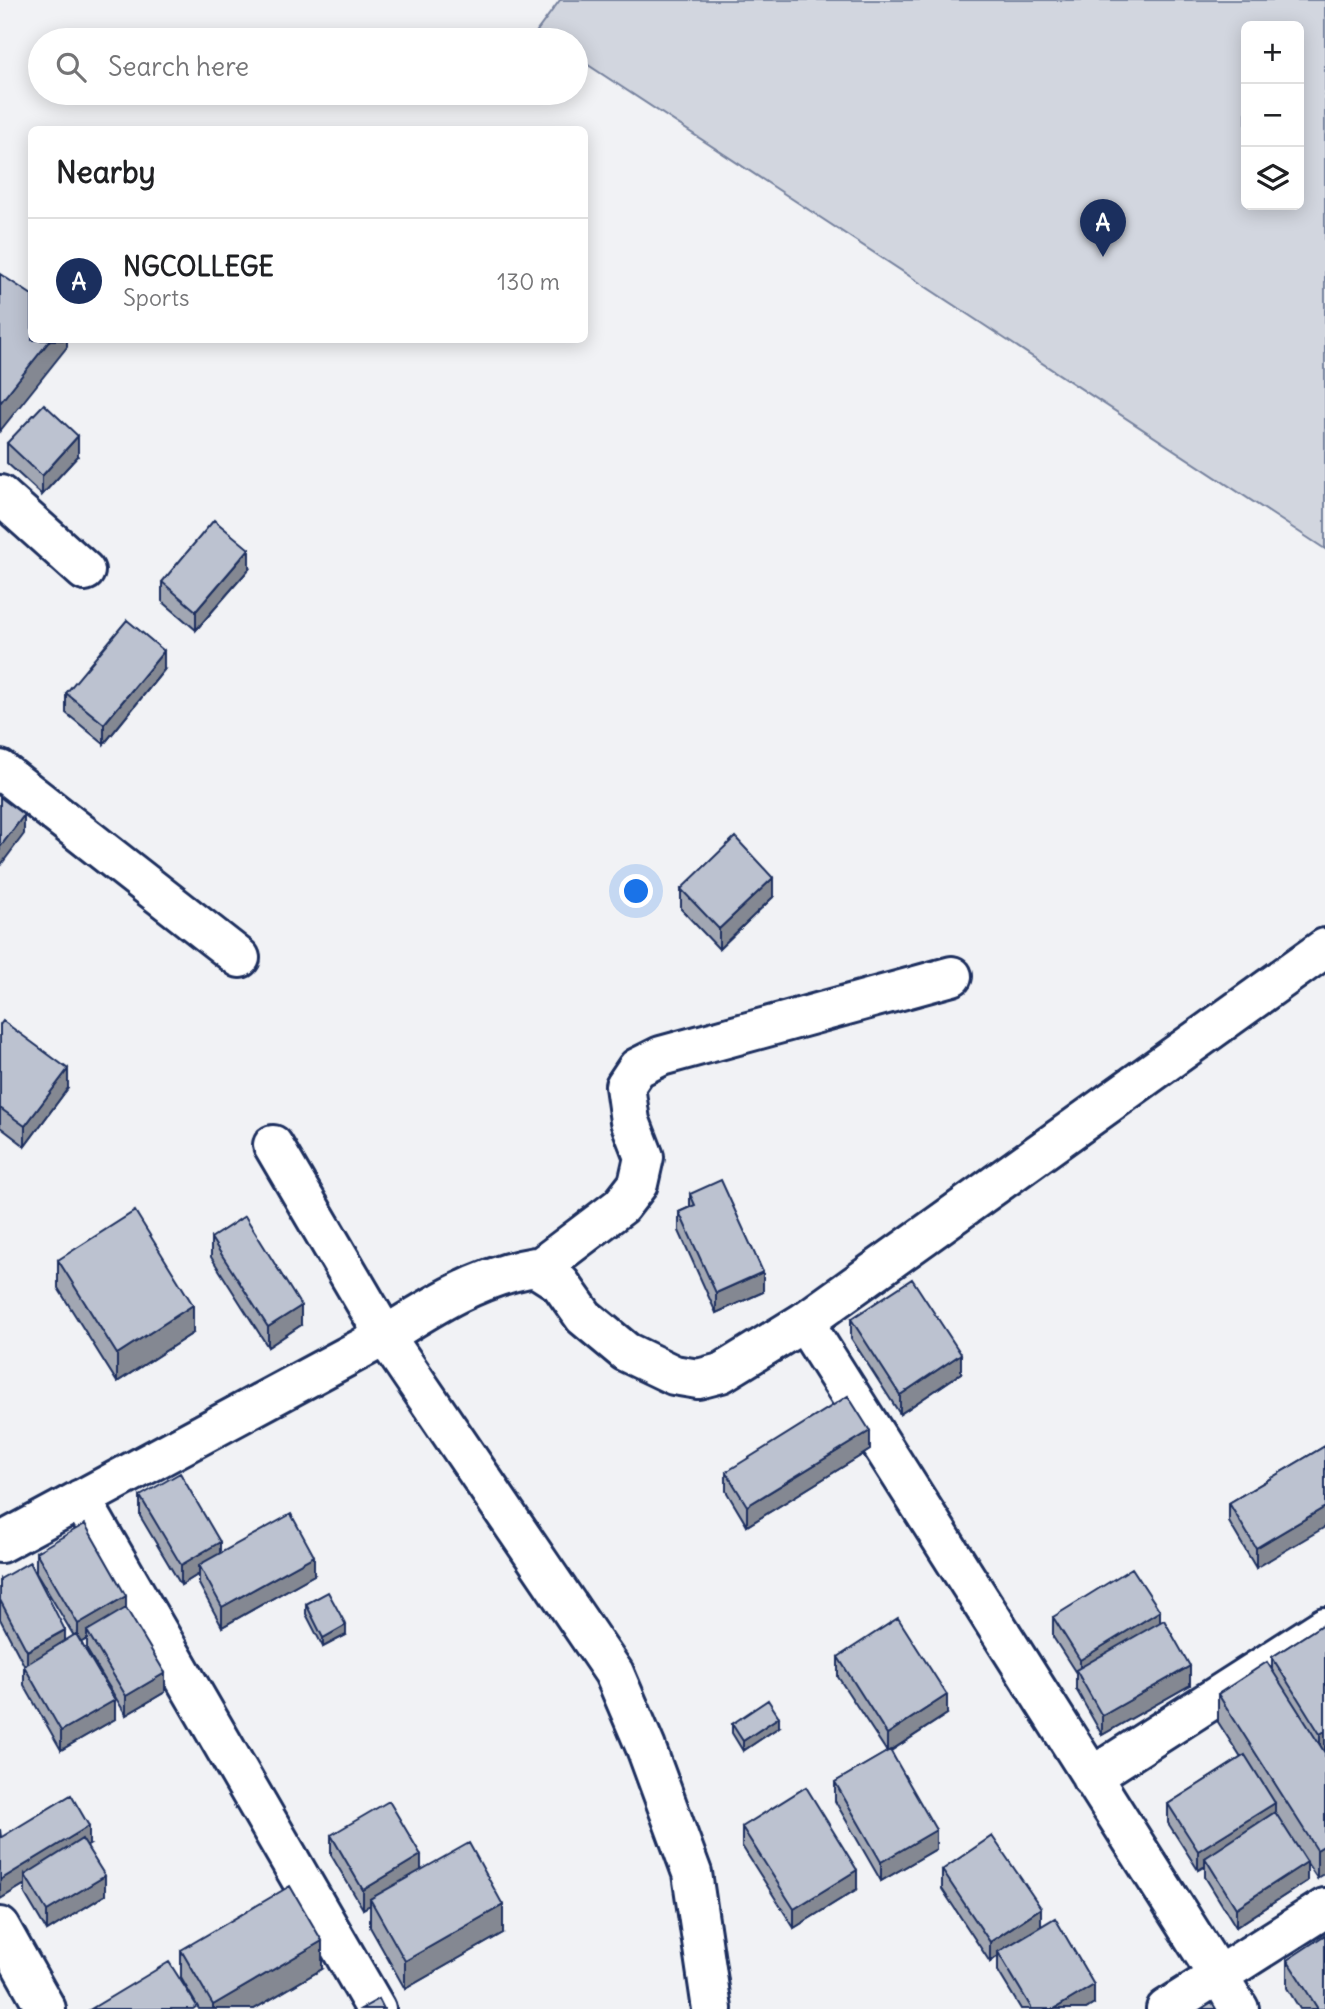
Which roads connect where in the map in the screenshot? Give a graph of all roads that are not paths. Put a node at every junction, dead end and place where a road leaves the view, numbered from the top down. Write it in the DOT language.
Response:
graph roads {
  1 [pos="0,495"];
  2 [pos="85,571"];
  3 [pos="0,770"];
  4 [pos="1325,948"];
  5 [pos="240,958"];
  6 [pos="952,976"];
  7 [pos="273,1145"];
  8 [pos="538,1269"];
  9 [pos="804,1322"];
  10 [pos="385,1336"];
  11 [pos="80,1499"];
  12 [pos="0,1543"];
  13 [pos="1325,1627"];
  14 [pos="1091,1777"];
  15 [pos="1325,1908"];
  16 [pos="0,1927"];
  17 [pos="1219,1976"];
  18 [pos="46,2009"];
  19 [pos="376,2009"];
  20 [pos="712,2009"];
  21 [pos="1166,2009"];
  22 [pos="1239,2009"];
  1 -- 2 [label="street"];
  3 -- 5 [label="street"];
  4 -- 9 [label="street"];
  6 -- 8 [label="street"];
  7 -- 10 [label="street"];
  8 -- 9 [label="street"];
  8 -- 10 [label="street"];
  9 -- 14 [label="street"];
  10 -- 11 [label="street"];
  10 -- 20 [label="street"];
  11 -- 12 [label="street"];
  11 -- 19 [label="street"];
  13 -- 14 [label="street"];
  14 -- 17 [label="street"];
  15 -- 17 [label="street"];
  16 -- 18 [label="street"];
  17 -- 21 [label="street"];
  17 -- 22 [label="street"];
}
